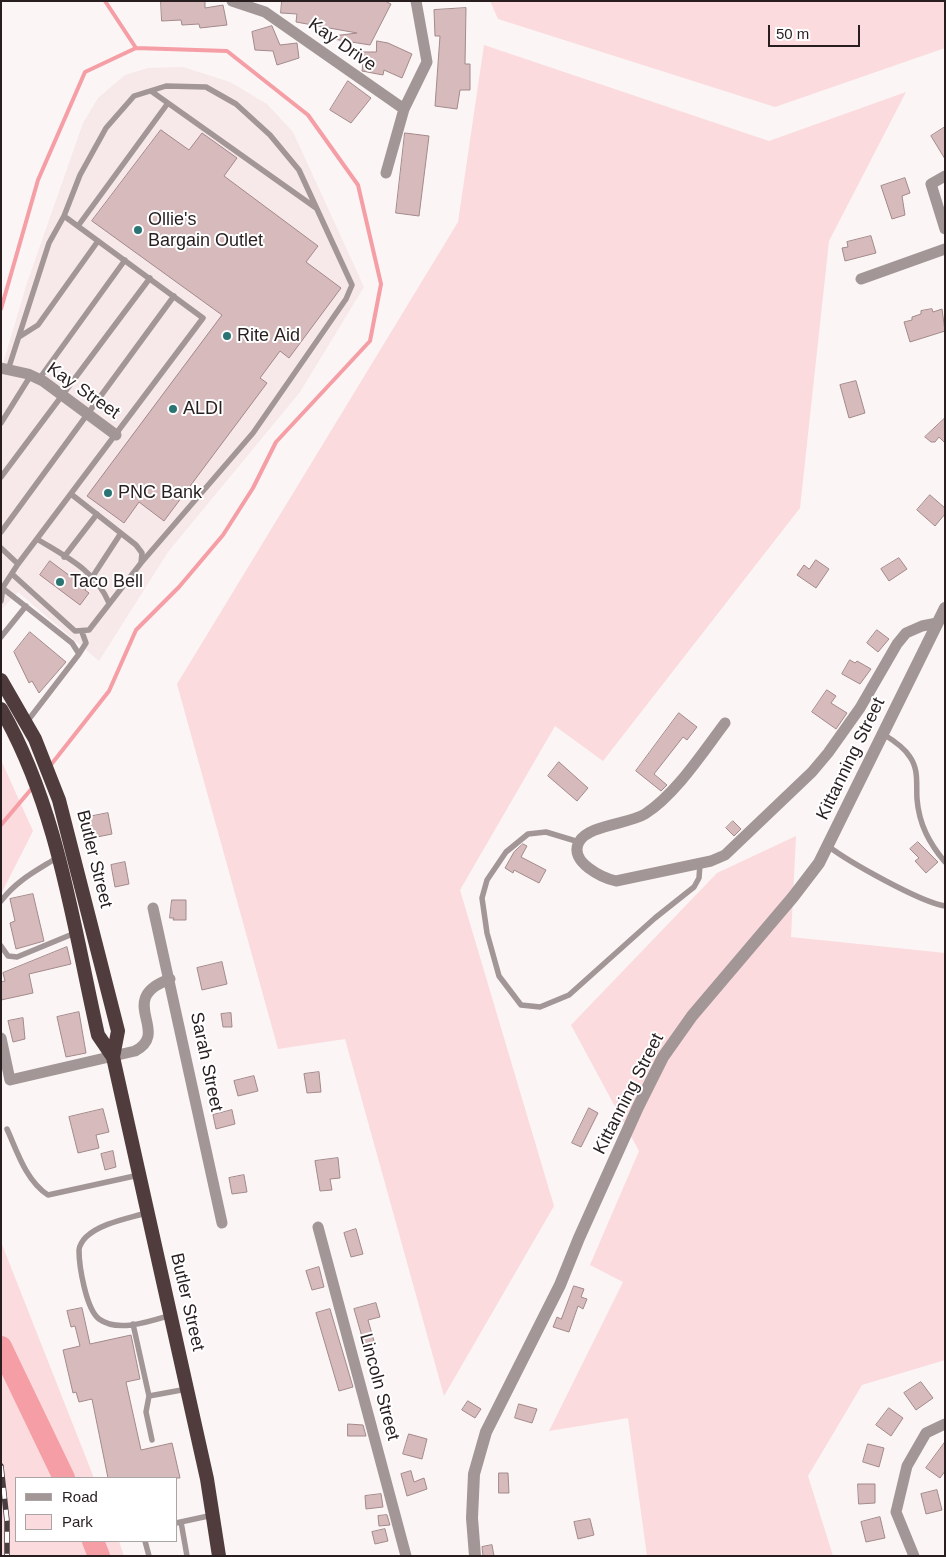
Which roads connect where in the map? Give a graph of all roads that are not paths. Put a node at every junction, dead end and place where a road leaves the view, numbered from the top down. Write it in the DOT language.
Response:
graph roads {
  1 [pos="232,1"];
  2 [pos="416,1"];
  3 [pos="151,91"];
  4 [pos="168,103"];
  5 [pos="404,109"];
  6 [pos="386,172"];
  7 [pos="945,176"];
  8 [pos="317,209"];
  9 [pos="64,216"];
  10 [pos="78,226"];
  11 [pos="945,229"];
  12 [pos="98,241"];
  13 [pos="945,250"];
  14 [pos="125,260"];
  15 [pos="150,278"];
  16 [pos="860,279"];
  17 [pos="174,296"];
  18 [pos="19,338"];
  19 [pos="5,369"];
  20 [pos="35,377"];
  21 [pos="62,395"];
  22 [pos="88,415"];
  23 [pos="1,423"];
  24 [pos="116,435"];
  25 [pos="1,476"];
  26 [pos="71,494"];
  27 [pos="97,514"];
  28 [pos="1,532"];
  29 [pos="121,533"];
  30 [pos="37,538"];
  31 [pos="1,548"];
  32 [pos="64,557"];
  33 [pos="141,563"];
  34 [pos="18,564"];
  35 [pos="12,574"];
  36 [pos="93,576"];
  37 [pos="2,587"];
  38 [pos="1,601"];
  39 [pos="109,603"];
  40 [pos="26,606"];
  41 [pos="945,608"];
  42 [pos="936,624"];
  43 [pos="82,632"];
  44 [pos="1,637"];
  45 [pos="79,654"];
  46 [pos="1,680"];
  47 [pos="1,709"];
  48 [pos="725,722"];
  49 [pos="26,723"];
  50 [pos="884,734"];
  51 [pos="579,842"];
  52 [pos="828,846"];
  53 [pos="58,857"];
  54 [pos="945,862"];
  55 [pos="700,864"];
  56 [pos="1,902"];
  57 [pos="945,906"];
  58 [pos="153,908"];
  59 [pos="75,933"];
  60 [pos="1,946"];
  61 [pos="170,979"];
  62 [pos="1,1038"];
  63 [pos="113,1057"];
  64 [pos="7,1128"];
  65 [pos="140,1175"];
  66 [pos="148,1212"];
  67 [pos="222,1223"];
  68 [pos="318,1227"];
  69 [pos="171,1315"];
  70 [pos="133,1324"];
  71 [pos="187,1389"];
  72 [pos="149,1396"];
  73 [pos="945,1424"];
  74 [pos="152,1440"];
  75 [pos="213,1515"];
  76 [pos="178,1522"];
  77 [pos="145,1542"];
  78 [pos="149,1556"];
  79 [pos="187,1556"];
  80 [pos="219,1556"];
  81 [pos="406,1556"];
  82 [pos="475,1556"];
  83 [pos="914,1556"];
  1 -- 5 [label="street, Kay Drive"];
  2 -- 5 [label="street"];
  3 -- 4 [label="lane"];
  3 -- 8 [label="lane"];
  3 -- 9 [label="lane"];
  4 -- 8 [label="lane"];
  4 -- 10 [label="lane"];
  5 -- 6 [label="street"];
  7 -- 11 [label="street"];
  8 -- 33 [label="lane"];
  9 -- 10 [label="lane"];
  9 -- 18 [label="lane"];
  10 -- 12 [label="lane"];
  12 -- 14 [label="lane"];
  12 -- 18 [label="lane"];
  13 -- 16 [label="street"];
  14 -- 15 [label="lane"];
  14 -- 20 [label="lane"];
  15 -- 17 [label="lane"];
  15 -- 21 [label="lane"];
  17 -- 22 [label="lane"];
  17 -- 24 [label="lane"];
  18 -- 19 [label="lane"];
  19 -- 20 [label="street, Kay Street"];
  20 -- 21 [label="street, Kay Street"];
  20 -- 23 [label="lane"];
  21 -- 22 [label="street, Kay Street"];
  21 -- 25 [label="lane"];
  22 -- 24 [label="street, Kay Street"];
  22 -- 28 [label="lane"];
  24 -- 26 [label="lane"];
  26 -- 27 [label="lane"];
  26 -- 30 [label="lane"];
  27 -- 29 [label="lane"];
  27 -- 32 [label="lane"];
  29 -- 33 [label="lane"];
  29 -- 36 [label="lane"];
  30 -- 32 [label="lane"];
  30 -- 34 [label="lane"];
  31 -- 34 [label="lane"];
  32 -- 36 [label="lane"];
  33 -- 39 [label="lane"];
  34 -- 35 [label="lane"];
  35 -- 37 [label="lane"];
  35 -- 43 [label="lane"];
  36 -- 39 [label="lane"];
  37 -- 38 [label="lane"];
  37 -- 40 [label="lane"];
  39 -- 43 [label="lane"];
  40 -- 44 [label="lane"];
  40 -- 45 [label="lane"];
  41 -- 42 [label="street, Kittanning Street"];
  42 -- 50 [label="street, Kittanning Street"];
  42 -- 55 [label="street"];
  43 -- 45 [label="lane"];
  45 -- 49 [label="lane"];
  46 -- 49 [label="highway, Butler Street"];
  47 -- 53 [label="highway, Butler Street"];
  48 -- 51 [label="street"];
  49 -- 63 [label="highway, Butler Street"];
  50 -- 52 [label="street, Kittanning Street"];
  50 -- 54 [label="lane"];
  51 -- 55 [label="street"];
  51 -- 55 [label="lane"];
  52 -- 57 [label="lane"];
  52 -- 82 [label="street, Kittanning Street"];
  53 -- 56 [label="lane"];
  53 -- 59 [label="highway, Butler Street"];
  58 -- 61 [label="street, Sarah Street"];
  59 -- 60 [label="lane"];
  59 -- 63 [label="highway, Butler Street"];
  61 -- 63 [label="street"];
  61 -- 67 [label="street, Sarah Street"];
  62 -- 63 [label="street"];
  63 -- 65 [label="highway, Butler Street"];
  64 -- 65 [label="lane"];
  65 -- 66 [label="highway, Butler Street"];
  66 -- 69 [label="highway, Butler Street"];
  66 -- 70 [label="lane"];
  68 -- 81 [label="street, Lincoln Street"];
  69 -- 70 [label="lane"];
  69 -- 71 [label="highway, Butler Street"];
  70 -- 72 [label="lane"];
  71 -- 72 [label="lane"];
  71 -- 75 [label="highway, Butler Street"];
  72 -- 74 [label="lane"];
  73 -- 83 [label="street"];
  75 -- 76 [label="lane"];
  75 -- 80 [label="highway, Butler Street"];
  76 -- 79 [label="lane"];
  77 -- 78 [label="lane"];
}
